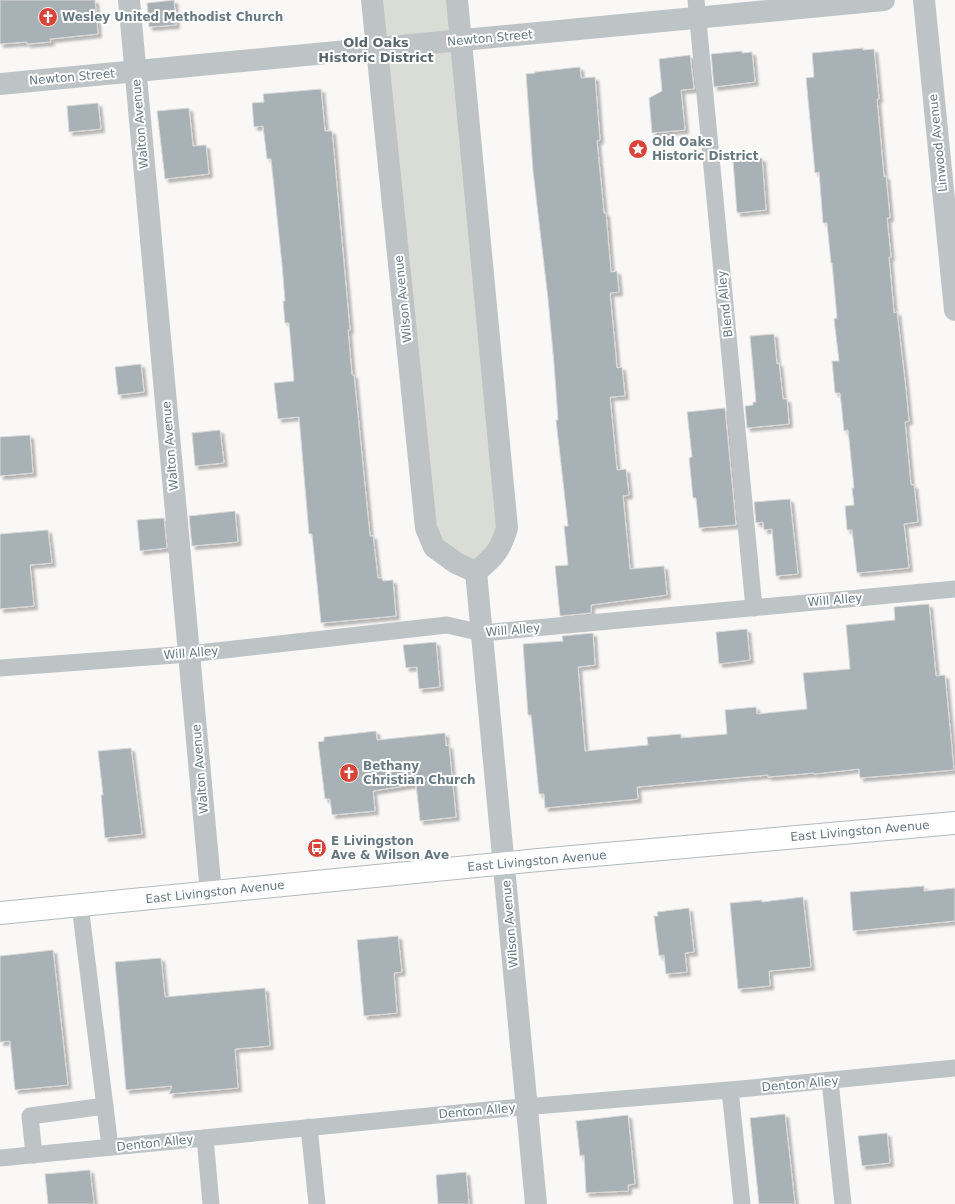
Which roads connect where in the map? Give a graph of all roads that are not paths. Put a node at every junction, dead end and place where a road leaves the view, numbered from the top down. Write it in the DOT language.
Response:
graph roads {
  1 [pos="129,0"];
  2 [pos="372,0"];
  3 [pos="457,0"];
  4 [pos="884,0"];
  5 [pos="924,0"];
  6 [pos="696,9"];
  7 [pos="461,40"];
  8 [pos="377,48"];
  9 [pos="136,71"];
  10 [pos="0,84"];
  11 [pos="955,310"];
  12 [pos="476,572"];
  13 [pos="955,589"];
  14 [pos="754,608"];
  15 [pos="482,633"];
  16 [pos="189,654"];
  17 [pos="0,668"];
  18 [pos="955,823"];
  19 [pos="505,864"];
  20 [pos="211,893"];
  21 [pos="80,906"];
  22 [pos="0,913"];
  23 [pos="955,1068"];
  24 [pos="830,1081"];
  25 [pos="730,1090"];
  26 [pos="106,1106"];
  27 [pos="528,1106"];
  28 [pos="309,1127"];
  29 [pos="205,1138"];
  30 [pos="110,1147"];
  31 [pos="34,1155"];
  32 [pos="0,1158"];
  33 [pos="211,1204"];
  34 [pos="317,1204"];
  35 [pos="536,1204"];
  36 [pos="742,1204"];
  37 [pos="842,1204"];
  1 -- 9 [label="street, Walton Avenue"];
  2 -- 8 [label="street, Wilson Avenue"];
  3 -- 7 [label="street"];
  4 -- 6 [label="street, Newton Street"];
  5 -- 11 [label="street, Linwood Avenue"];
  6 -- 7 [label="street, Newton Street"];
  6 -- 14 [label="lane, Blend Alley"];
  7 -- 8 [label="street, Newton Street"];
  7 -- 12 [label="street"];
  8 -- 9 [label="street, Newton Street"];
  8 -- 12 [label="street, Wilson Avenue"];
  9 -- 10 [label="street, Newton Street"];
  9 -- 16 [label="street, Walton Avenue"];
  12 -- 15 [label="street, Wilson Avenue"];
  13 -- 14 [label="lane, Will Alley"];
  14 -- 15 [label="lane, Will Alley"];
  15 -- 16 [label="lane, Will Alley"];
  15 -- 19 [label="street, Wilson Avenue"];
  16 -- 17 [label="lane, Will Alley"];
  16 -- 20 [label="street, Walton Avenue"];
  18 -- 19 [label="main road, East Livingston Avenue"];
  19 -- 20 [label="main road, East Livingston Avenue"];
  19 -- 27 [label="street, Wilson Avenue"];
  20 -- 21 [label="main road, East Livingston Avenue"];
  21 -- 22 [label="main road, East Livingston Avenue"];
  21 -- 26 [label="lane"];
  23 -- 24 [label="lane, Denton Alley"];
  24 -- 25 [label="lane, Denton Alley"];
  24 -- 37 [label="lane"];
  25 -- 27 [label="lane, Denton Alley"];
  25 -- 36 [label="lane"];
  26 -- 30 [label="lane"];
  26 -- 31 [label="lane"];
  27 -- 28 [label="lane, Denton Alley"];
  27 -- 35 [label="street, Wilson Avenue"];
  28 -- 29 [label="lane, Denton Alley"];
  28 -- 34 [label="lane"];
  29 -- 30 [label="lane, Denton Alley"];
  29 -- 33 [label="lane"];
  30 -- 31 [label="lane, Denton Alley"];
  31 -- 32 [label="lane, Denton Alley"];
}
